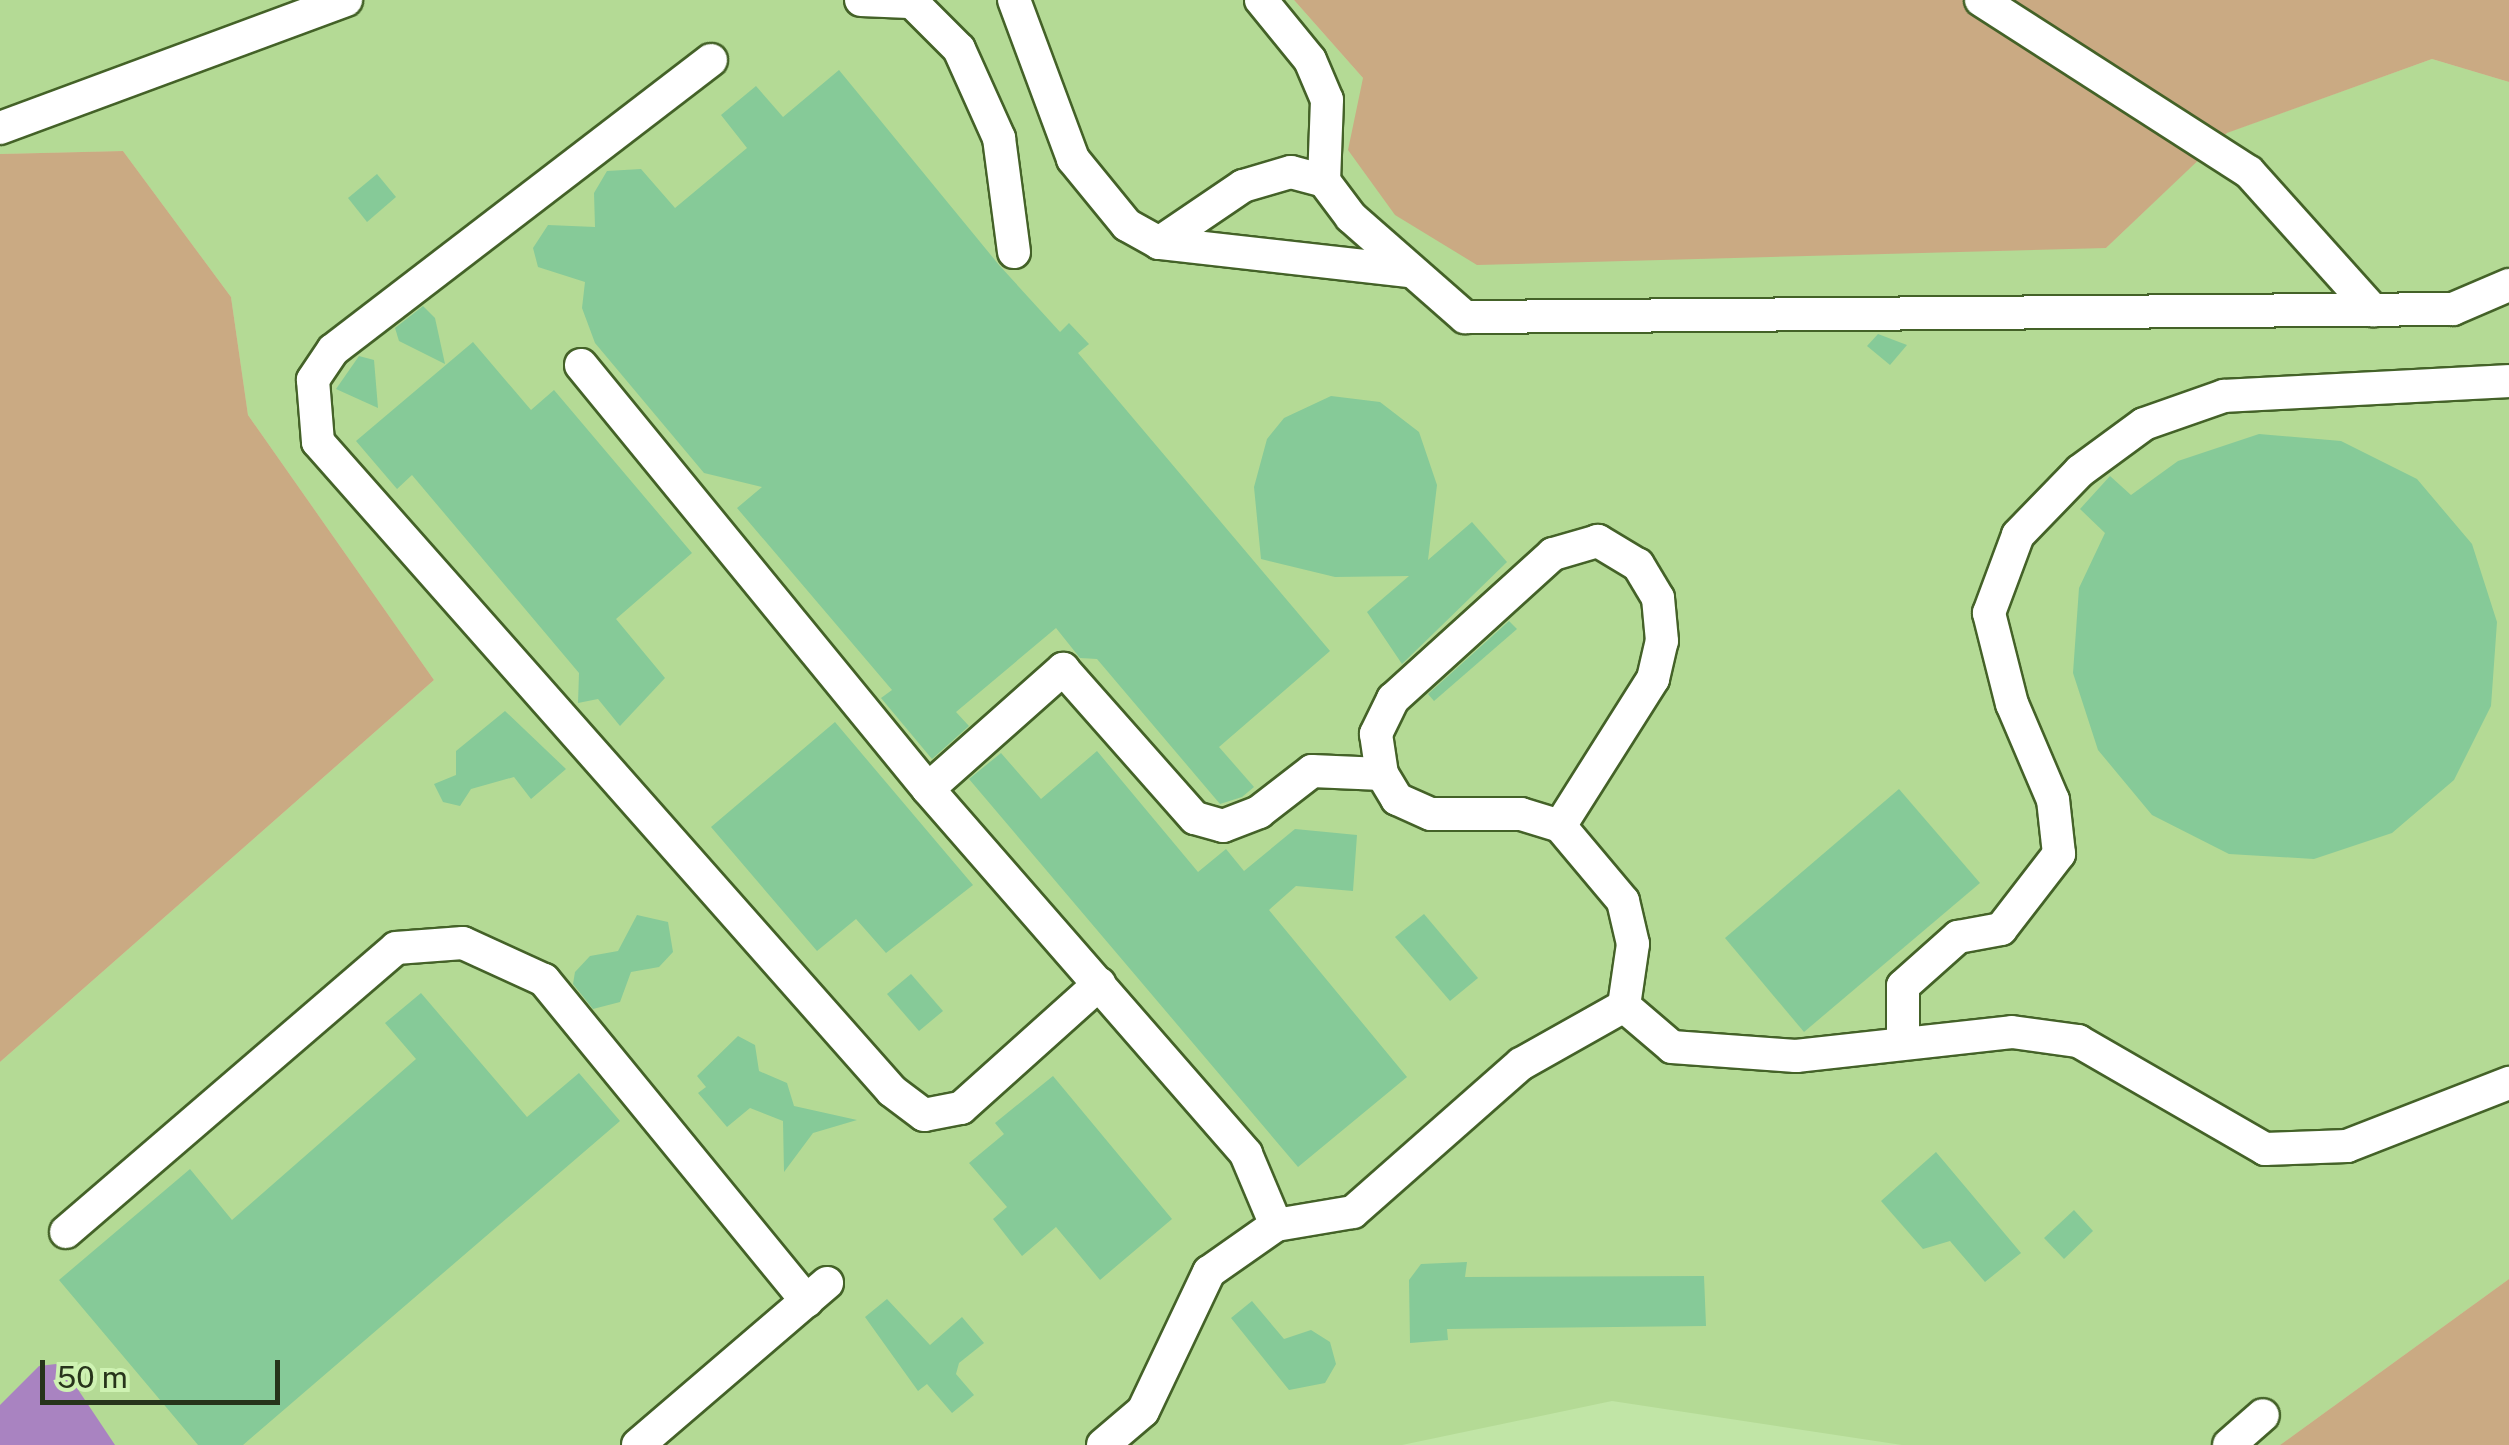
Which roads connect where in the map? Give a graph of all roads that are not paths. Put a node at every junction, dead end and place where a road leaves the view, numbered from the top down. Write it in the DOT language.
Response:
graph roads {
  1 [pos="346,0"];
  2 [pos="861,0"];
  3 [pos="1014,0"];
  4 [pos="1262,0"];
  5 [pos="1981,0"];
  6 [pos="909,1"];
  7 [pos="710,60"];
  8 [pos="0,128"];
  9 [pos="1324,180"];
  10 [pos="1159,243"];
  11 [pos="1014,252"];
  12 [pos="1408,271"];
  13 [pos="2509,285"];
  14 [pos="2374,310"];
  15 [pos="581,365"];
  16 [pos="2509,381"];
  17 [pos="1382,774"];
  18 [pos="928,789"];
  19 [pos="1560,826"];
  20 [pos="1099,984"];
  21 [pos="1624,1006"];
  22 [pos="1903,1039"];
  23 [pos="2509,1083"];
  24 [pos="1276,1224"];
  25 [pos="66,1232"];
  26 [pos="2262,1414"];
  27 [pos="638,1445"];
  28 [pos="1103,1445"];
  29 [pos="2229,1445"];
  1 -- 8 [label="lane"];
  2 -- 6 [label="lane"];
  3 -- 10 [label="lane"];
  4 -- 9 [label="lane"];
  5 -- 14 [label="lane"];
  6 -- 11 [label="lane"];
  7 -- 20 [label="lane"];
  9 -- 10 [label="lane"];
  9 -- 12 [label="lane"];
  10 -- 12 [label="lane"];
  12 -- 14 [label="lane"];
  13 -- 14 [label="lane"];
  15 -- 18 [label="lane"];
  16 -- 22 [label="lane"];
  17 -- 18 [label="lane"];
  17 -- 19 [label="lane"];
  17 -- 19 [label="lane"];
  18 -- 20 [label="lane"];
  19 -- 21 [label="lane"];
  20 -- 24 [label="lane"];
  21 -- 22 [label="lane"];
  21 -- 24 [label="lane"];
  22 -- 23 [label="lane"];
  24 -- 28 [label="lane"];
  25 -- 27 [label="lane"];
  26 -- 29 [label="lane"];
}
